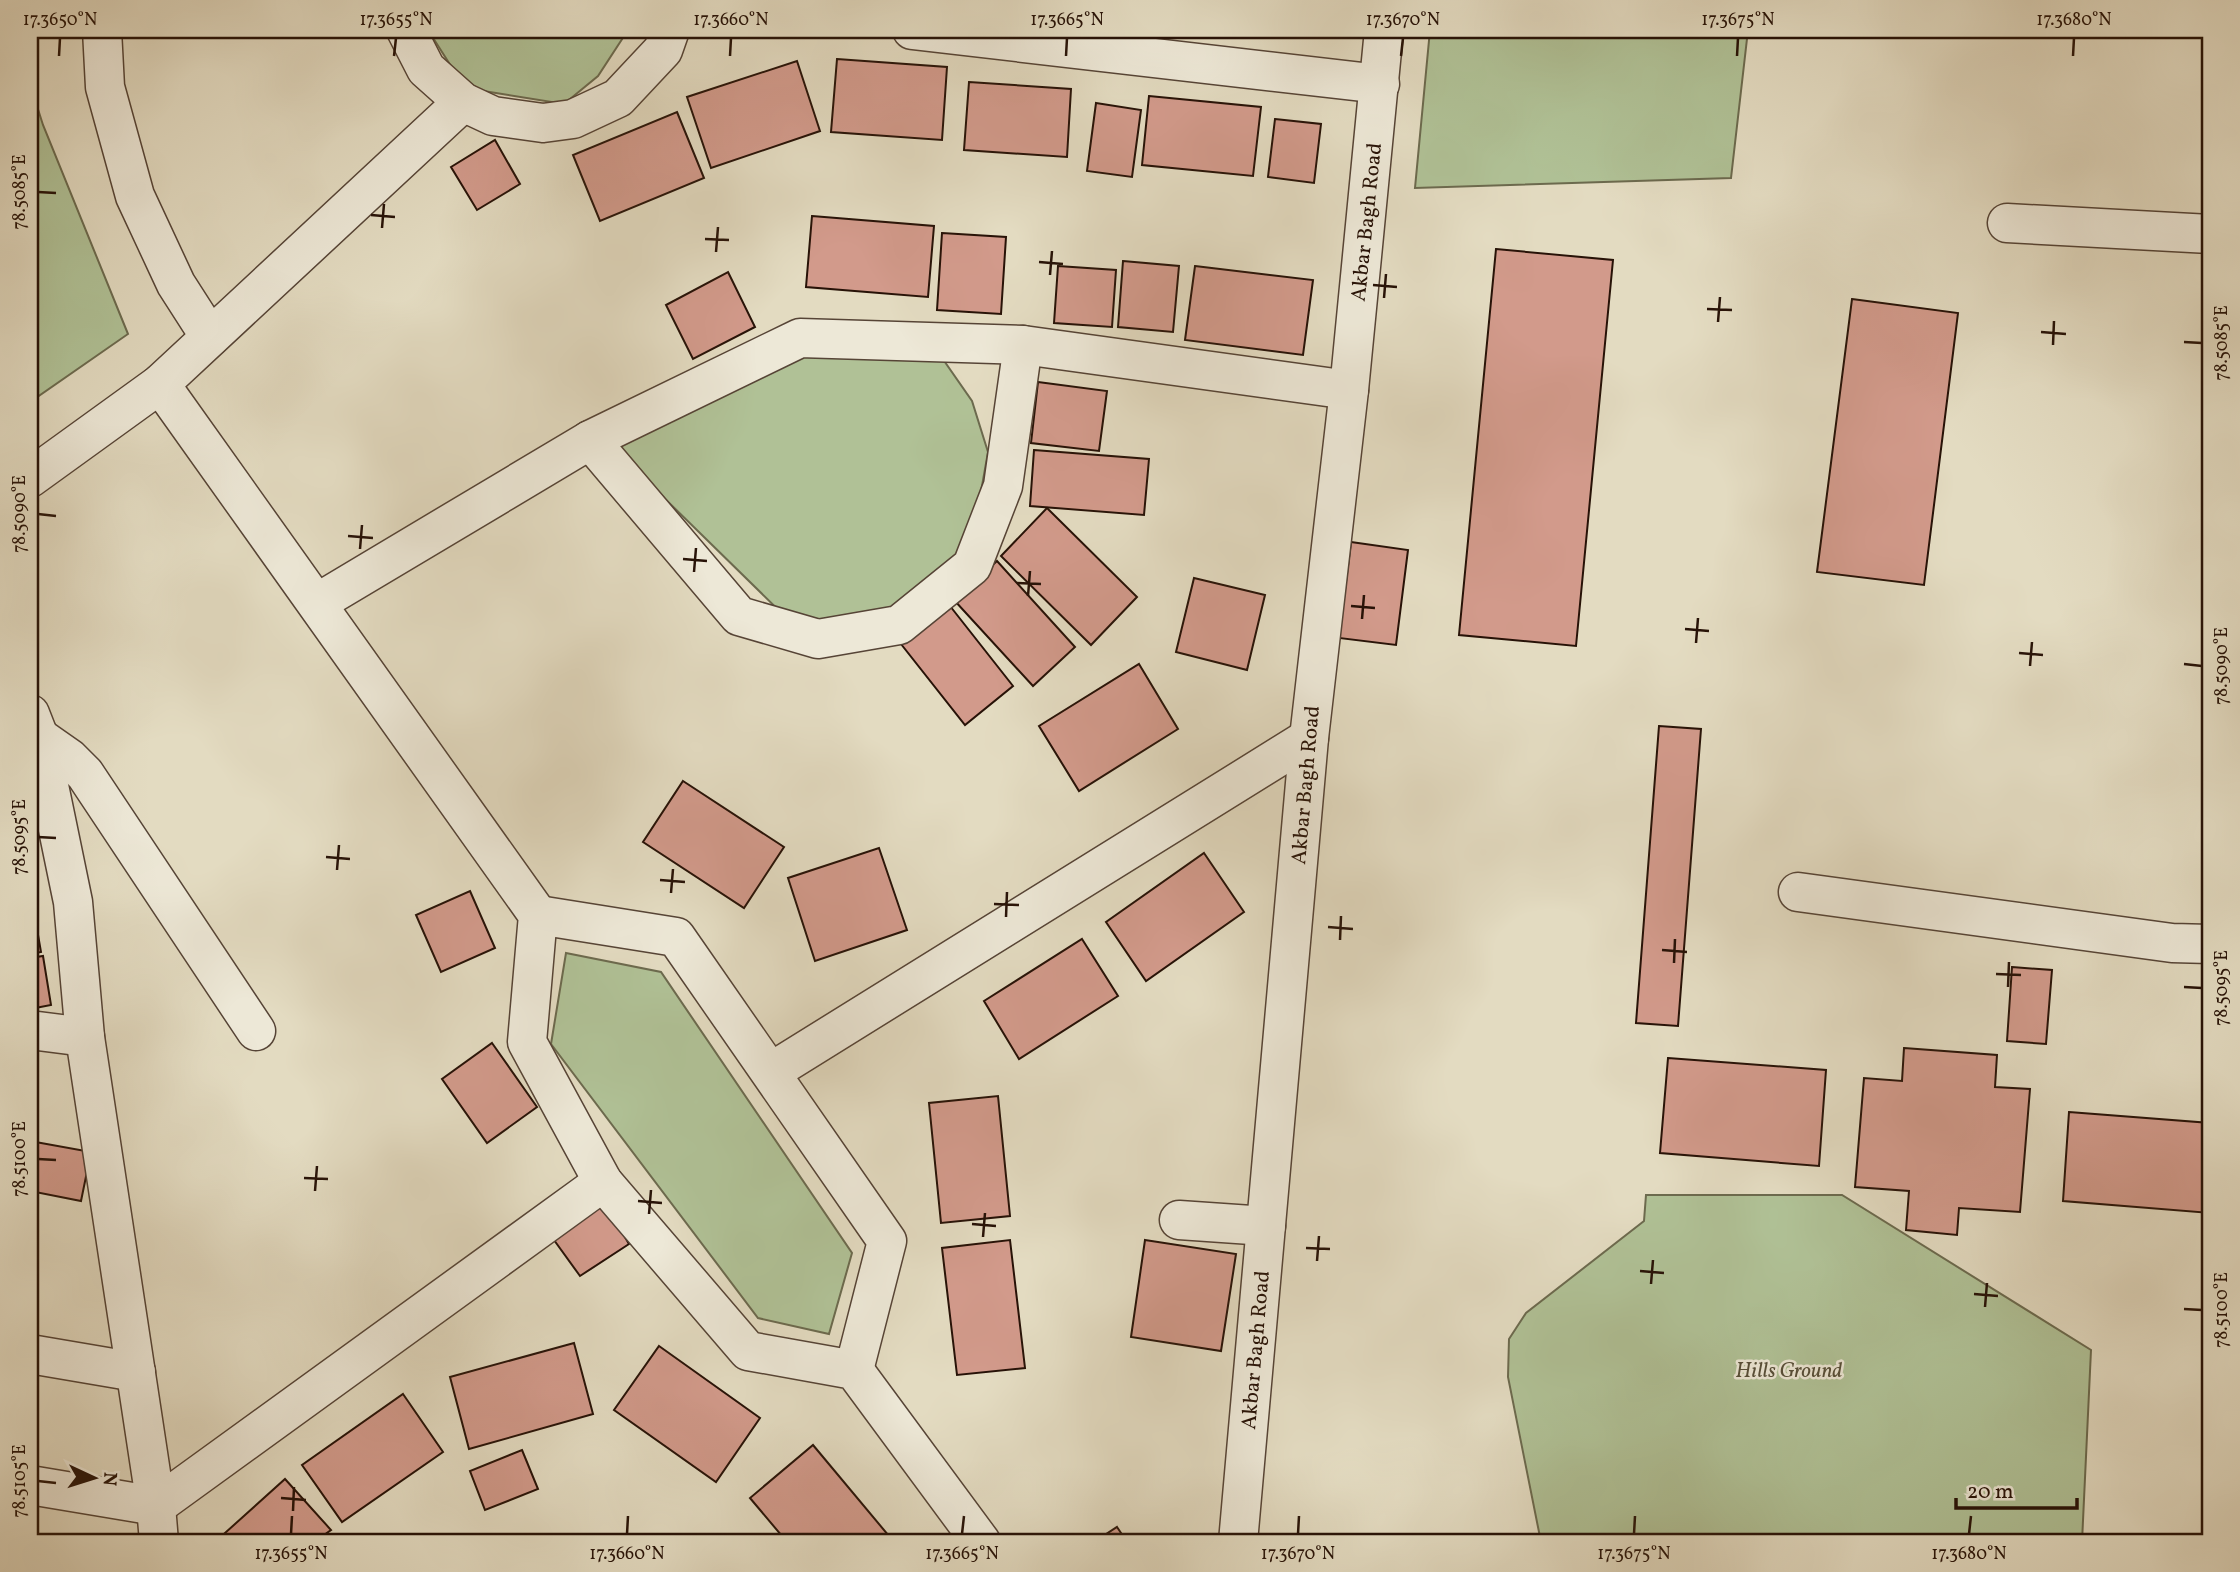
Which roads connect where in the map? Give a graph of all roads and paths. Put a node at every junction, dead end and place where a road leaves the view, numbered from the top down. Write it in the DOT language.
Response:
graph roads {
  1 [pos="102,30"];
  2 [pos="406,30"];
  3 [pos="670,30"];
  4 [pos="912,30"];
  5 [pos="1384,30"];
  6 [pos="1380,84"];
  7 [pos="463,102"];
  8 [pos="2007,223"];
  9 [pos="2210,234"];
  10 [pos="210,337"];
  11 [pos="1023,345"];
  12 [pos="160,384"];
  13 [pos="1349,390"];
  14 [pos="590,439"];
  15 [pos="30,478"];
  16 [pos="317,604"];
  17 [pos="33,730"];
  18 [pos="1309,738"];
  19 [pos="1798,892"];
  20 [pos="538,915"];
  21 [pos="2210,944"];
  22 [pos="30,1030"];
  23 [pos="256,1031"];
  24 [pos="85,1037"];
  25 [pos="771,1072"];
  26 [pos="603,1182"];
  27 [pos="1179,1220"];
  28 [pos="1266,1226"];
  29 [pos="30,1354"];
  30 [pos="854,1370"];
  31 [pos="136,1372"];
  32 [pos="30,1485"];
  33 [pos="157,1524"];
  34 [pos="981,1542"];
  35 [pos="1238,1542"];
  1 -- 10 [label="street"];
  2 -- 7 [label="street"];
  3 -- 7 [label="street"];
  4 -- 6 [label="street"];
  5 -- 6 [label="street, Akbar Bagh Road"];
  6 -- 13 [label="street, Akbar Bagh Road"];
  7 -- 10 [label="street"];
  8 -- 9 [label="street"];
  10 -- 12 [label="street"];
  11 -- 13 [label="street"];
  11 -- 14 [label="street"];
  11 -- 14 [label="street"];
  12 -- 15 [label="street"];
  12 -- 16 [label="street"];
  13 -- 18 [label="street, Akbar Bagh Road"];
  14 -- 16 [label="street"];
  16 -- 20 [label="street"];
  17 -- 23 [label="street"];
  17 -- 24 [label="street"];
  18 -- 25 [label="street"];
  18 -- 28 [label="street, Akbar Bagh Road"];
  19 -- 21 [label="street"];
  20 -- 25 [label="street"];
  20 -- 26 [label="street"];
  22 -- 24 [label="street"];
  24 -- 31 [label="street"];
  25 -- 30 [label="street"];
  26 -- 30 [label="street"];
  26 -- 33 [label="street"];
  27 -- 28 [label="street"];
  28 -- 35 [label="street, Akbar Bagh Road"];
  29 -- 31 [label="street"];
  30 -- 34 [label="street"];
  31 -- 33 [label="street"];
  32 -- 33 [label="street"];
}
